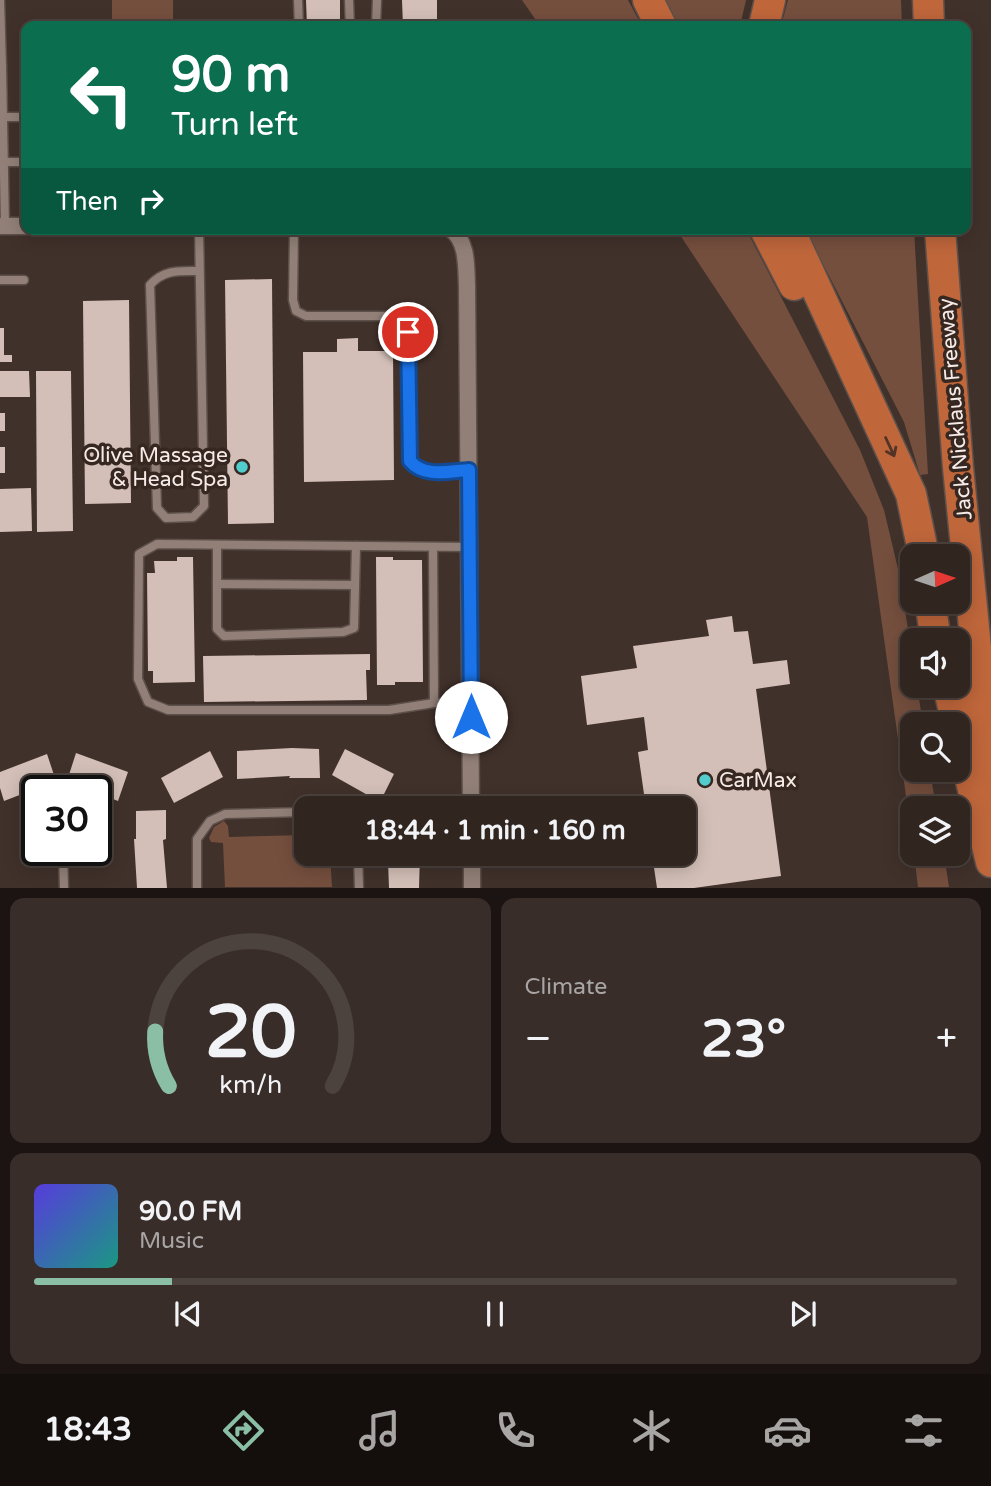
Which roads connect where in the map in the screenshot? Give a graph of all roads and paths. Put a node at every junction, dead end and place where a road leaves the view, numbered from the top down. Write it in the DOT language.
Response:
graph roads {
  1 [pos="0,0"];
  2 [pos="298,0"];
  3 [pos="349,0"];
  4 [pos="377,0"];
  5 [pos="648,0"];
  6 [pos="769,0"];
  7 [pos="928,0"];
  8 [pos="299,21"];
  9 [pos="350,21"];
  10 [pos="376,21"];
  11 [pos="658,21"];
  12 [pos="765,21"];
  13 [pos="929,21"];
  14 [pos="1,66"];
  15 [pos="2,117"];
  16 [pos="21,117"];
  17 [pos="2,162"];
  18 [pos="21,162"];
  19 [pos="2,226"];
  20 [pos="21,226"];
  21 [pos="199,235"];
  22 [pos="294,235"];
  23 [pos="456,235"];
  24 [pos="768,235"];
  25 [pos="792,235"];
  26 [pos="940,235"];
  27 [pos="200,271"];
  28 [pos="0,280"];
  29 [pos="24,280"];
  30 [pos="871,406"];
  31 [pos="469,470"];
  32 [pos="921,544"];
  33 [pos="217,545"];
  34 [pos="356,546"];
  35 [pos="433,547"];
  36 [pos="470,547"];
  37 [pos="217,584"];
  38 [pos="355,585"];
  39 [pos="471,701"];
  40 [pos="434,703"];
  41 [pos="970,777"];
  42 [pos="471,796"];
  43 [pos="991,798"];
  44 [pos="294,812"];
  45 [pos="991,862"];
  46 [pos="63,866"];
  47 [pos="358,866"];
  48 [pos="472,866"];
  49 [pos="64,887"];
  50 [pos="197,887"];
  51 [pos="359,887"];
  52 [pos="472,887"];
  1 -- 14 [label="lane"];
  2 -- 8 [label="lane"];
  3 -- 9 [label="lane"];
  4 -- 10 [label="lane"];
  5 -- 11 [label="highway"];
  6 -- 12 [label="highway"];
  7 -- 13 [label="highway"];
  14 -- 15 [label="lane"];
  15 -- 16 [label="lane"];
  15 -- 17 [label="lane"];
  17 -- 18 [label="lane"];
  17 -- 19 [label="lane"];
  19 -- 20 [label="street"];
  21 -- 27 [label="lane"];
  22 -- 31 [label="lane"];
  23 -- 31 [label="street"];
  24 -- 30 [label="highway"];
  25 -- 30 [label="highway"];
  26 -- 43 [label="highway, Jack Nicklaus Freeway"];
  27 -- 27 [label="lane"];
  28 -- 29 [label="lane"];
  30 -- 32 [label="highway, one-way"];
  31 -- 36 [label="street"];
  33 -- 34 [label="lane"];
  33 -- 37 [label="lane"];
  33 -- 40 [label="lane"];
  34 -- 35 [label="lane"];
  34 -- 38 [label="lane"];
  35 -- 36 [label="lane"];
  35 -- 40 [label="lane"];
  36 -- 39 [label="street"];
  37 -- 38 [label="lane"];
  37 -- 38 [label="lane"];
  39 -- 40 [label="lane"];
  39 -- 42 [label="street"];
  41 -- 45 [label="highway"];
  44 -- 50 [label="lane"];
  46 -- 49 [label="lane"];
  47 -- 51 [label="lane"];
  48 -- 52 [label="street"];
}
